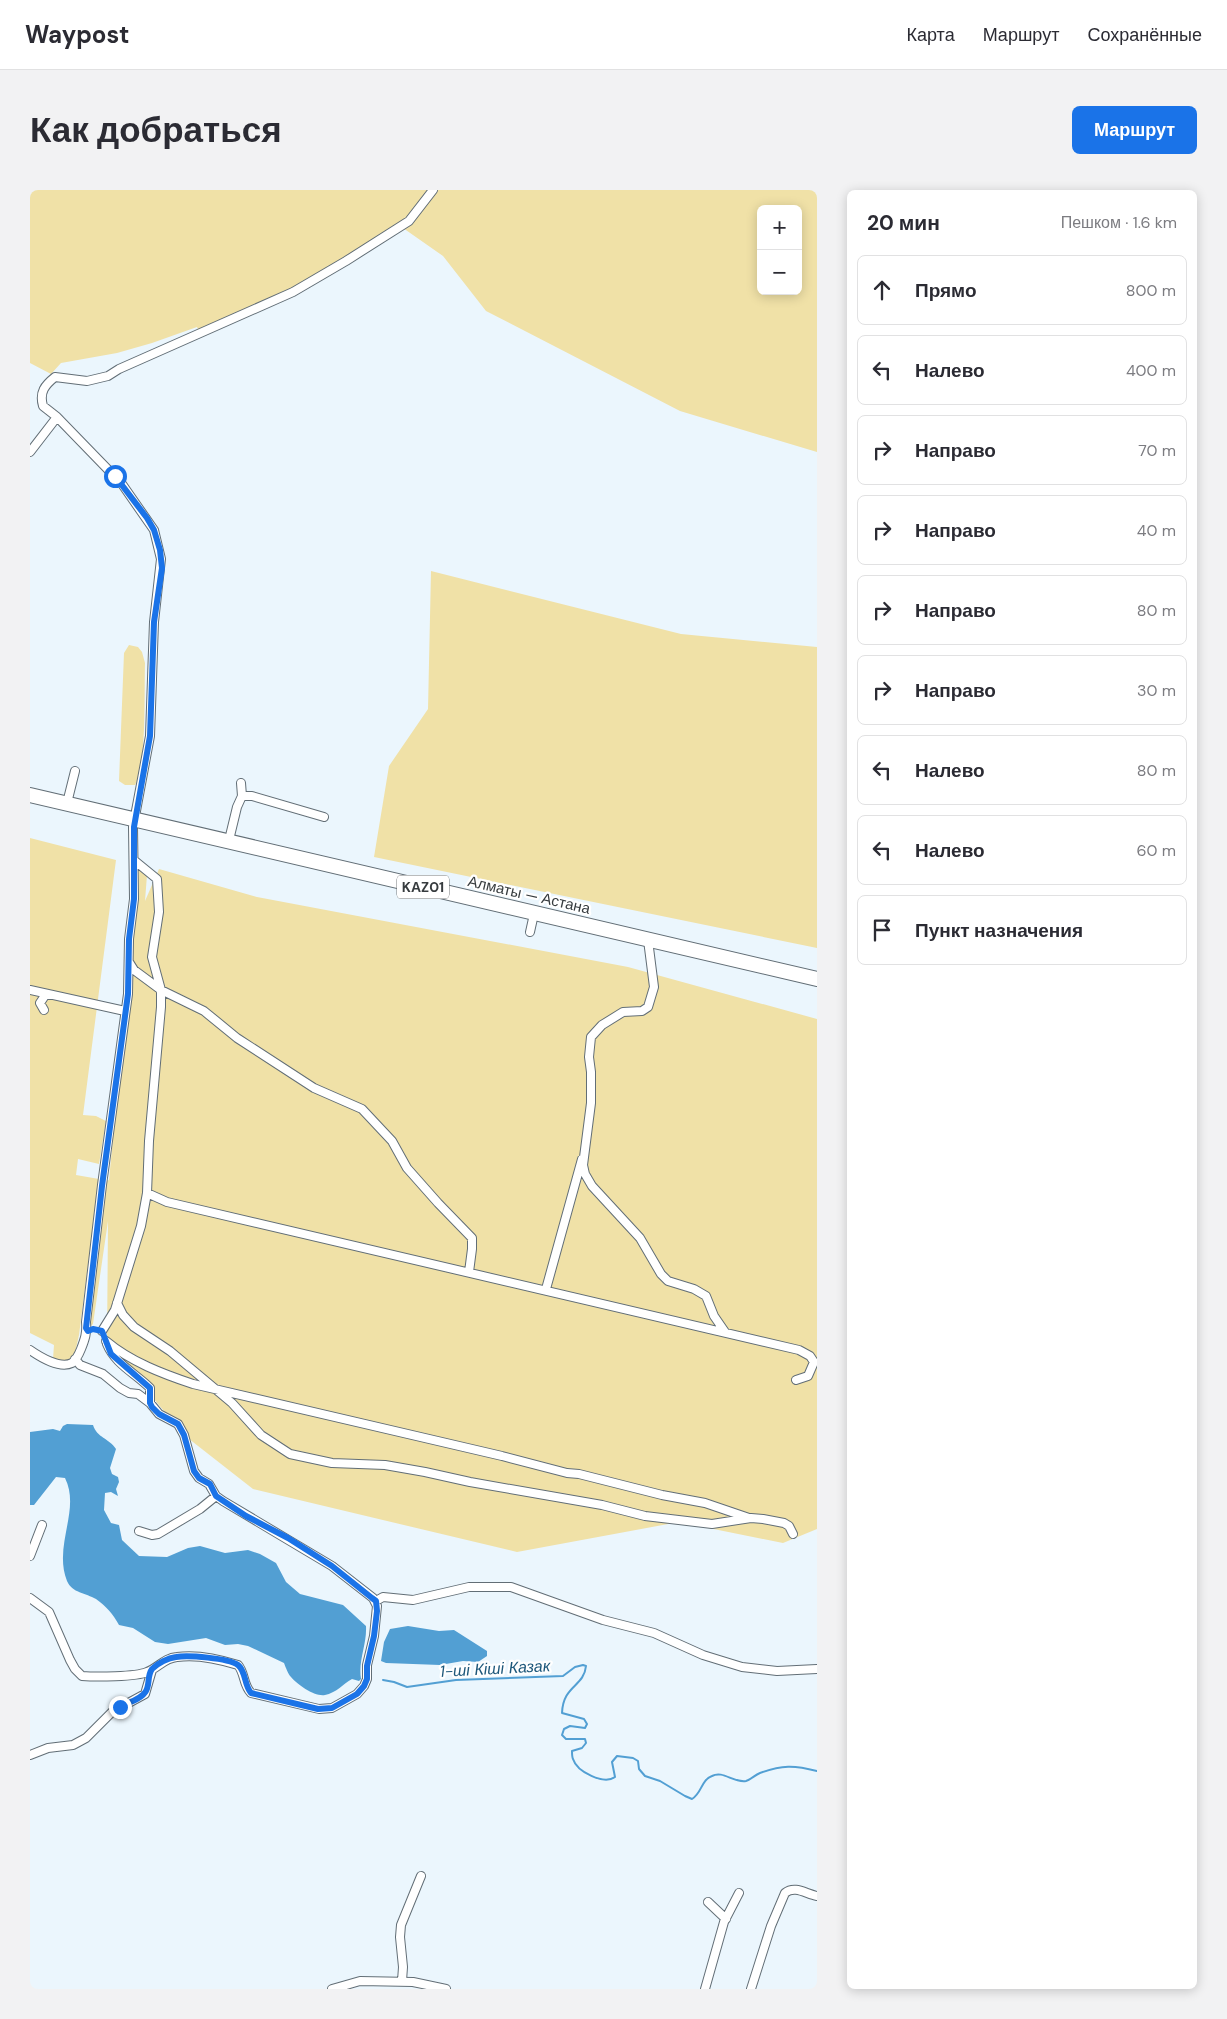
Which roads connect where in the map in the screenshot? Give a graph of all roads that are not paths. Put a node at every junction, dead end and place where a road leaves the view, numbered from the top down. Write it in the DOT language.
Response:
graph roads {
  1 [pos="433,190"];
  2 [pos="57,417"];
  3 [pos="30,452"];
  4 [pos="75,771"];
  5 [pos="241,783"];
  6 [pos="30,794"];
  7 [pos="242,796"];
  8 [pos="67,803"];
  9 [pos="324,817"];
  10 [pos="135,818"];
  11 [pos="229,840"];
  12 [pos="135,860"];
  13 [pos="534,914"];
  14 [pos="530,932"];
  15 [pos="648,940"];
  16 [pos="129,962"];
  17 [pos="817,979"];
  18 [pos="30,990"];
  19 [pos="162,990"];
  20 [pos="46,994"];
  21 [pos="44,1010"];
  22 [pos="125,1012"];
  23 [pos="584,1154"];
  24 [pos="147,1193"];
  25 [pos="469,1272"];
  26 [pos="546,1289"];
  27 [pos="117,1303"];
  28 [pos="88,1331"];
  29 [pos="102,1331"];
  30 [pos="725,1332"];
  31 [pos="106,1341"];
  32 [pos="30,1350"];
  33 [pos="75,1359"];
  34 [pos="796,1380"];
  35 [pos="217,1390"];
  36 [pos="150,1403"];
  37 [pos="216,1496"];
  38 [pos="751,1518"];
  39 [pos="42,1525"];
  40 [pos="139,1530"];
  41 [pos="793,1534"];
  42 [pos="30,1556"];
  43 [pos="30,1598"];
  44 [pos="376,1601"];
  45 [pos="817,1669"];
  46 [pos="147,1674"];
  47 [pos="30,1754"];
  48 [pos="421,1876"];
  49 [pos="739,1893"];
  50 [pos="817,1896"];
  51 [pos="708,1902"];
  52 [pos="726,1919"];
  53 [pos="402,1981"];
  54 [pos="332,1989"];
  55 [pos="444,1989"];
  56 [pos="704,1989"];
  57 [pos="750,1989"];
  1 -- 2 [label="street"];
  2 -- 3 [label="street"];
  2 -- 10 [label="street"];
  4 -- 8 [label="street"];
  5 -- 7 [label="street"];
  6 -- 8 [label="highway, Алматы — Астана / KАZ01"];
  7 -- 9 [label="street"];
  7 -- 11 [label="street"];
  8 -- 10 [label="highway, Алматы — Астана / KАZ01"];
  10 -- 11 [label="highway, Алматы — Астана / KАZ01"];
  10 -- 12 [label="street"];
  11 -- 13 [label="highway, Алматы — Астана / KАZ01"];
  12 -- 16 [label="street"];
  12 -- 19 [label="street"];
  13 -- 14 [label="street"];
  13 -- 15 [label="highway, Алматы — Астана / KАZ01"];
  15 -- 17 [label="highway, Алматы — Астана / KАZ01"];
  15 -- 23 [label="street"];
  16 -- 19 [label="street"];
  16 -- 22 [label="street"];
  18 -- 20 [label="street"];
  19 -- 24 [label="street"];
  19 -- 25 [label="street"];
  20 -- 21 [label="street"];
  20 -- 22 [label="street"];
  22 -- 28 [label="street"];
  23 -- 26 [label="street"];
  23 -- 30 [label="street"];
  24 -- 25 [label="street"];
  24 -- 27 [label="street"];
  25 -- 26 [label="street"];
  26 -- 30 [label="street"];
  27 -- 29 [label="street"];
  27 -- 35 [label="street"];
  28 -- 29 [label="street"];
  28 -- 33 [label="street"];
  29 -- 31 [label="street"];
  30 -- 34 [label="street"];
  31 -- 35 [label="street"];
  31 -- 36 [label="street"];
  32 -- 33 [label="street"];
  33 -- 36 [label="street"];
  35 -- 38 [label="street"];
  35 -- 38 [label="street"];
  36 -- 37 [label="street"];
  37 -- 40 [label="street"];
  37 -- 44 [label="street"];
  38 -- 41 [label="street"];
  39 -- 42 [label="street"];
  43 -- 46 [label="street"];
  44 -- 45 [label="street"];
  44 -- 46 [label="street"];
  46 -- 47 [label="street"];
  48 -- 53 [label="street"];
  49 -- 52 [label="street"];
  50 -- 57 [label="street"];
  51 -- 52 [label="street"];
  52 -- 56 [label="street"];
  53 -- 54 [label="street"];
  53 -- 55 [label="street"];
}
